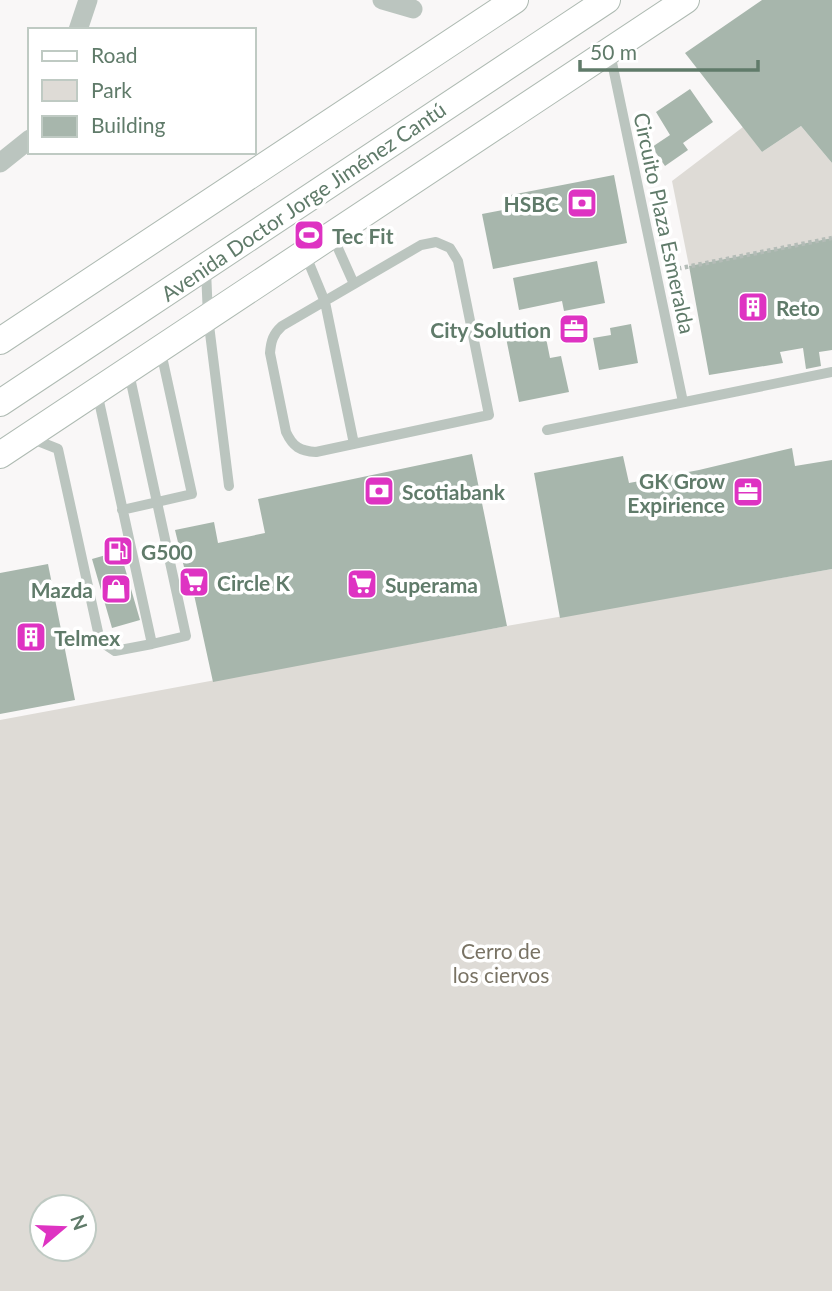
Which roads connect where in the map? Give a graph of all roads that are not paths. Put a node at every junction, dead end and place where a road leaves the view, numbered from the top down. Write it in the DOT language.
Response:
graph roads {
  1 [pos="88,0"];
  2 [pos="382,0"];
  3 [pos="515,0"];
  4 [pos="607,0"];
  5 [pos="686,0"];
  6 [pos="413,9"];
  7 [pos="79,28"];
  8 [pos="610,51"];
  9 [pos="28,141"];
  10 [pos="0,163"];
  11 [pos="332,234"];
  12 [pos="304,252"];
  13 [pos="206,266"];
  14 [pos="354,284"];
  15 [pos="326,302"];
  16 [pos="208,317"];
  17 [pos="0,341"];
  18 [pos="160,349"];
  19 [pos="129,370"];
  20 [pos="832,372"];
  21 [pos="97,391"];
  22 [pos="683,402"];
  23 [pos="0,403"];
  24 [pos="547,430"];
  25 [pos="29,437"];
  26 [pos="354,444"];
  27 [pos="0,455"];
  28 [pos="229,485"];
  29 [pos="158,502"];
  30 [pos="122,510"];
  31 [pos="152,644"];
  1 -- 7 [label="street"];
  2 -- 6 [label="street"];
  3 -- 17 [label="main road"];
  4 -- 13 [label="main road, Avenida Doctor Jorge Jiménez Cantú"];
  5 -- 8 [label="main road, Avenida Doctor Jorge Jiménez Cantú"];
  8 -- 11 [label="main road, Avenida Doctor Jorge Jiménez Cantú"];
  8 -- 22 [label="lane, Circuito Plaza Esmeralda"];
  9 -- 10 [label="street"];
  11 -- 12 [label="main road, Avenida Doctor Jorge Jiménez Cantú"];
  11 -- 14 [label="lane"];
  12 -- 15 [label="lane"];
  12 -- 16 [label="main road, Avenida Doctor Jorge Jiménez Cantú"];
  13 -- 16 [label="lane"];
  13 -- 23 [label="main road, Avenida Doctor Jorge Jiménez Cantú"];
  14 -- 15 [label="lane"];
  14 -- 26 [label="lane"];
  15 -- 26 [label="lane"];
  15 -- 26 [label="lane"];
  16 -- 18 [label="main road, Avenida Doctor Jorge Jiménez Cantú"];
  16 -- 28 [label="lane"];
  18 -- 19 [label="main road, Avenida Doctor Jorge Jiménez Cantú"];
  18 -- 29 [label="lane"];
  19 -- 21 [label="main road, Avenida Doctor Jorge Jiménez Cantú"];
  19 -- 29 [label="lane"];
  20 -- 22 [label="lane"];
  21 -- 25 [label="main road, Avenida Doctor Jorge Jiménez Cantú"];
  21 -- 30 [label="lane"];
  22 -- 24 [label="lane"];
  25 -- 27 [label="main road, Avenida Doctor Jorge Jiménez Cantú"];
  25 -- 31 [label="lane"];
  29 -- 30 [label="lane"];
  29 -- 31 [label="lane"];
  30 -- 31 [label="lane"];
}
